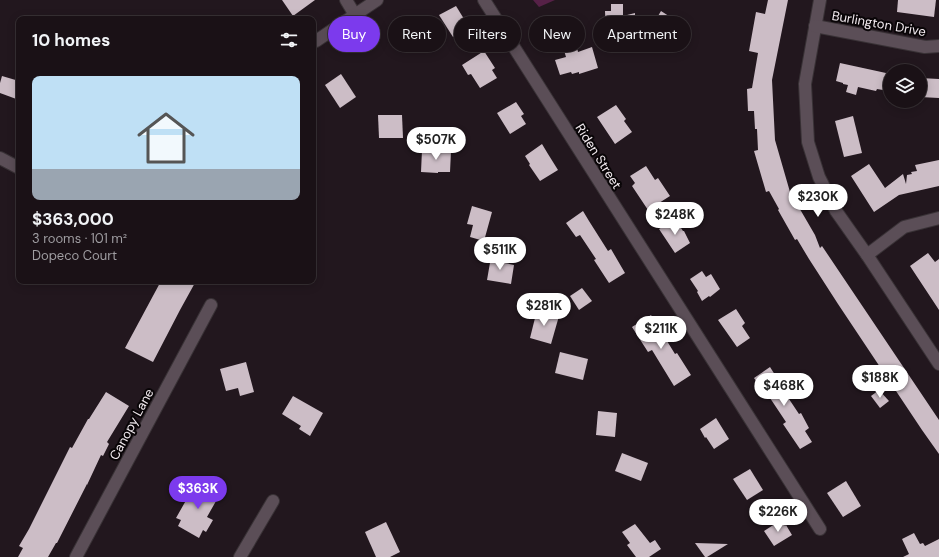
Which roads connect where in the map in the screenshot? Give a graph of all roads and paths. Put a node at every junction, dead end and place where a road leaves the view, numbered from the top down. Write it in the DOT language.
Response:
graph roads {
  1 [pos="346,0"];
  2 [pos="377,0"];
  3 [pos="484,0"];
  4 [pos="820,0"];
  5 [pos="355,15"];
  6 [pos="815,26"];
  7 [pos="316,41"];
  8 [pos="939,46"];
  9 [pos="0,158"];
  10 [pos="16,166"];
  11 [pos="939,218"];
  12 [pos="866,254"];
  13 [pos="211,305"];
  14 [pos="939,364"];
  15 [pos="273,501"];
  16 [pos="820,529"];
  17 [pos="76,557"];
  18 [pos="240,557"];
  1 -- 5 [label="street"];
  2 -- 5 [label="street"];
  3 -- 16 [label="street, Riden Street"];
  4 -- 6 [label="street"];
  5 -- 7 [label="street"];
  6 -- 8 [label="street, Burlington Drive"];
  6 -- 12 [label="street"];
  9 -- 10 [label="street"];
  11 -- 12 [label="street"];
  12 -- 14 [label="street"];
  13 -- 17 [label="street, Canopy Lane"];
  15 -- 18 [label="street"];
}
